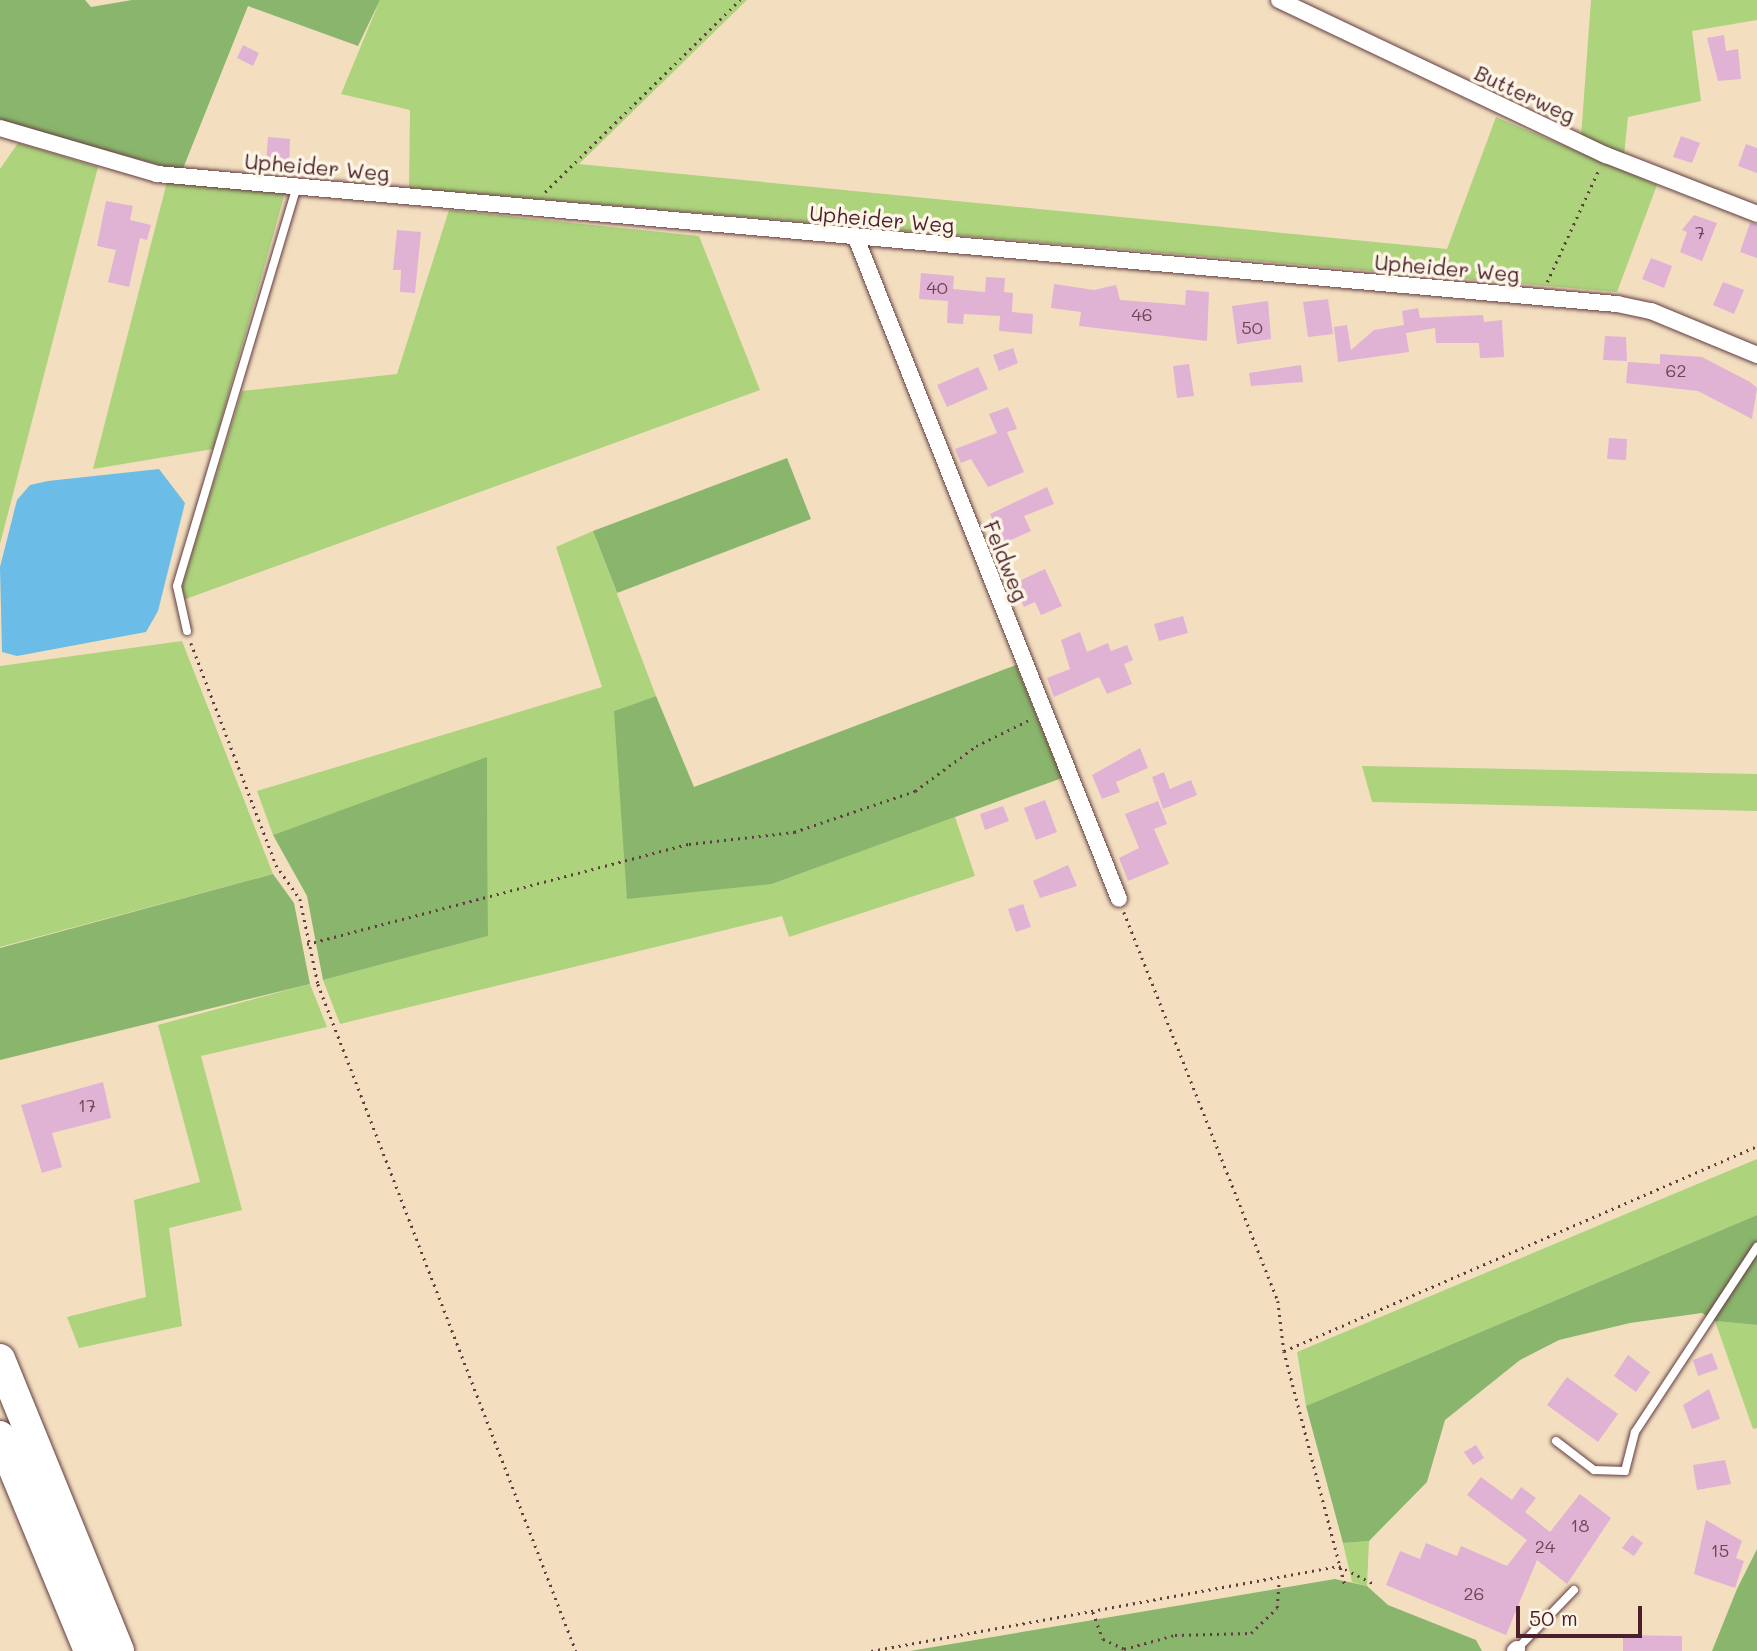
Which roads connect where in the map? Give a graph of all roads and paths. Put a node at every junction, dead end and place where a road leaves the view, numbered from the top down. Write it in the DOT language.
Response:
graph roads {
  1 [pos="740,0"];
  2 [pos="1279,0"];
  3 [pos="0,128"];
  4 [pos="1606,155"];
  5 [pos="297,186"];
  6 [pos="531,206"];
  7 [pos="1757,214"];
  8 [pos="856,238"];
  9 [pos="1542,298"];
  10 [pos="1757,355"];
  11 [pos="187,631"];
  12 [pos="1045,712"];
  13 [pos="1119,900"];
  14 [pos="306,944"];
  15 [pos="1757,1146"];
  16 [pos="1757,1247"];
  17 [pos="1284,1350"];
  18 [pos="0,1359"];
  19 [pos="0,1436"];
  20 [pos="1556,1441"];
  21 [pos="1339,1566"];
  22 [pos="1279,1579"];
  23 [pos="1373,1583"];
  24 [pos="1345,1586"];
  25 [pos="1574,1590"];
  26 [pos="1093,1612"];
  27 [pos="1516,1650"];
  28 [pos="89,1651"];
  29 [pos="119,1651"];
  30 [pos="576,1651"];
  31 [pos="871,1651"];
  1 -- 6 [label="path"];
  2 -- 4 [label="street, Butterweg"];
  3 -- 5 [label="street, Upheider Weg"];
  4 -- 7 [label="street, Butterweg"];
  4 -- 9 [label="path"];
  5 -- 6 [label="street, Upheider Weg"];
  5 -- 11 [label="lane"];
  6 -- 8 [label="street, Upheider Weg"];
  8 -- 9 [label="street, Upheider Weg"];
  8 -- 12 [label="street, Feldweg"];
  9 -- 10 [label="street, Upheider Weg"];
  11 -- 14 [label="path"];
  12 -- 13 [label="street, Feldweg"];
  12 -- 14 [label="path"];
  13 -- 17 [label="path"];
  14 -- 30 [label="path"];
  15 -- 17 [label="path"];
  16 -- 20 [label="lane"];
  17 -- 21 [label="path"];
  18 -- 29 [label="highway"];
  19 -- 28 [label="highway"];
  21 -- 22 [label="path"];
  21 -- 23 [label="path"];
  21 -- 24 [label="path"];
  22 -- 26 [label="path"];
  22 -- 26 [label="path"];
  25 -- 27 [label="lane"];
  26 -- 31 [label="path"];
}
